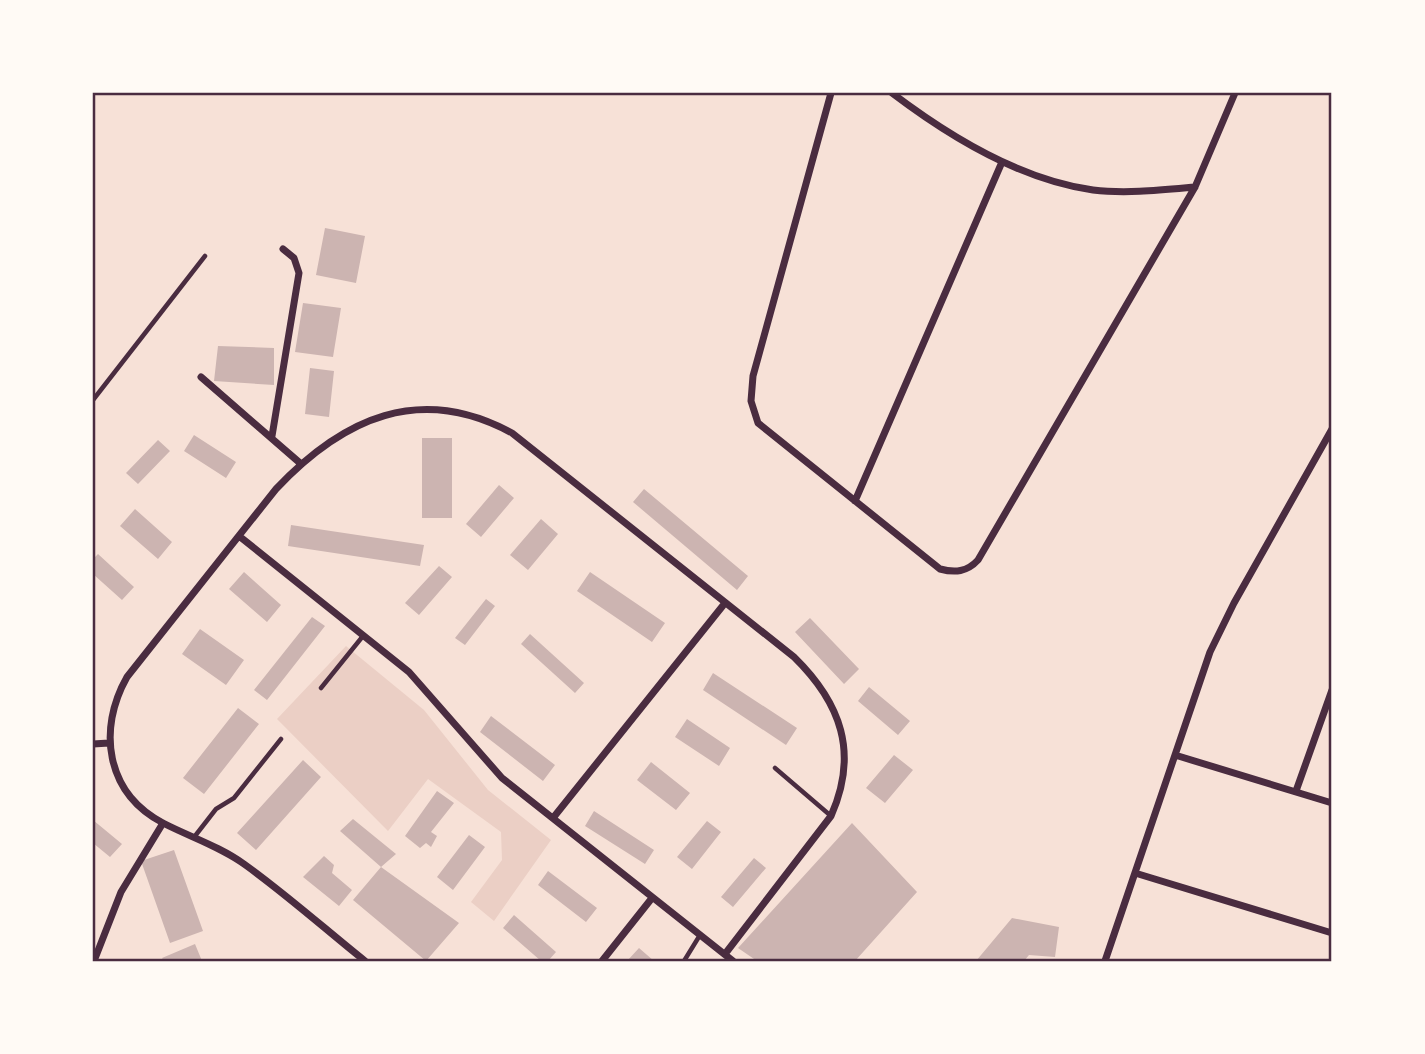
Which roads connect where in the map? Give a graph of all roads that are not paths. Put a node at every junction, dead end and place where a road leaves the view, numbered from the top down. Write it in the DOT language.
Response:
graph roads {
  1 [pos="831,93"];
  2 [pos="892,93"];
  3 [pos="1235,93"];
  4 [pos="1002,162"];
  5 [pos="1195,187"];
  6 [pos="283,249"];
  7 [pos="205,256"];
  8 [pos="201,377"];
  9 [pos="93,400"];
  10 [pos="1332,429"];
  11 [pos="272,436"];
  12 [pos="300,463"];
  13 [pos="855,501"];
  14 [pos="239,536"];
  15 [pos="725,603"];
  16 [pos="363,636"];
  17 [pos="321,688"];
  18 [pos="1332,690"];
  19 [pos="281,739"];
  20 [pos="109,743"];
  21 [pos="93,744"];
  22 [pos="1175,755"];
  23 [pos="775,768"];
  24 [pos="1296,791"];
  25 [pos="1332,803"];
  26 [pos="831,816"];
  27 [pos="552,818"];
  28 [pos="163,823"];
  29 [pos="195,836"];
  30 [pos="1135,873"];
  31 [pos="652,898"];
  32 [pos="1332,933"];
  33 [pos="700,935"];
  34 [pos="725,954"];
  35 [pos="94,961"];
  36 [pos="365,961"];
  37 [pos="602,961"];
  38 [pos="684,961"];
  39 [pos="733,961"];
  40 [pos="1105,961"];
  1 -- 13 [label="street"];
  2 -- 4 [label="street"];
  3 -- 5 [label="street"];
  4 -- 5 [label="street"];
  4 -- 13 [label="street"];
  5 -- 13 [label="street"];
  6 -- 11 [label="street"];
  7 -- 9 [label="lane"];
  8 -- 11 [label="street"];
  10 -- 22 [label="street"];
  11 -- 12 [label="street"];
  12 -- 14 [label="street"];
  12 -- 15 [label="street"];
  14 -- 16 [label="street"];
  14 -- 20 [label="street"];
  15 -- 26 [label="street"];
  15 -- 27 [label="street"];
  16 -- 17 [label="lane"];
  16 -- 27 [label="street"];
  18 -- 24 [label="street"];
  19 -- 29 [label="lane"];
  20 -- 21 [label="street"];
  20 -- 28 [label="street"];
  22 -- 24 [label="street"];
  22 -- 30 [label="street"];
  23 -- 26 [label="lane"];
  24 -- 25 [label="street"];
  26 -- 34 [label="street"];
  27 -- 31 [label="street"];
  28 -- 29 [label="street"];
  28 -- 35 [label="street"];
  29 -- 36 [label="street"];
  30 -- 32 [label="street"];
  30 -- 40 [label="street"];
  31 -- 33 [label="street"];
  31 -- 37 [label="street"];
  33 -- 34 [label="street"];
  33 -- 38 [label="lane"];
  34 -- 39 [label="street"];
}
